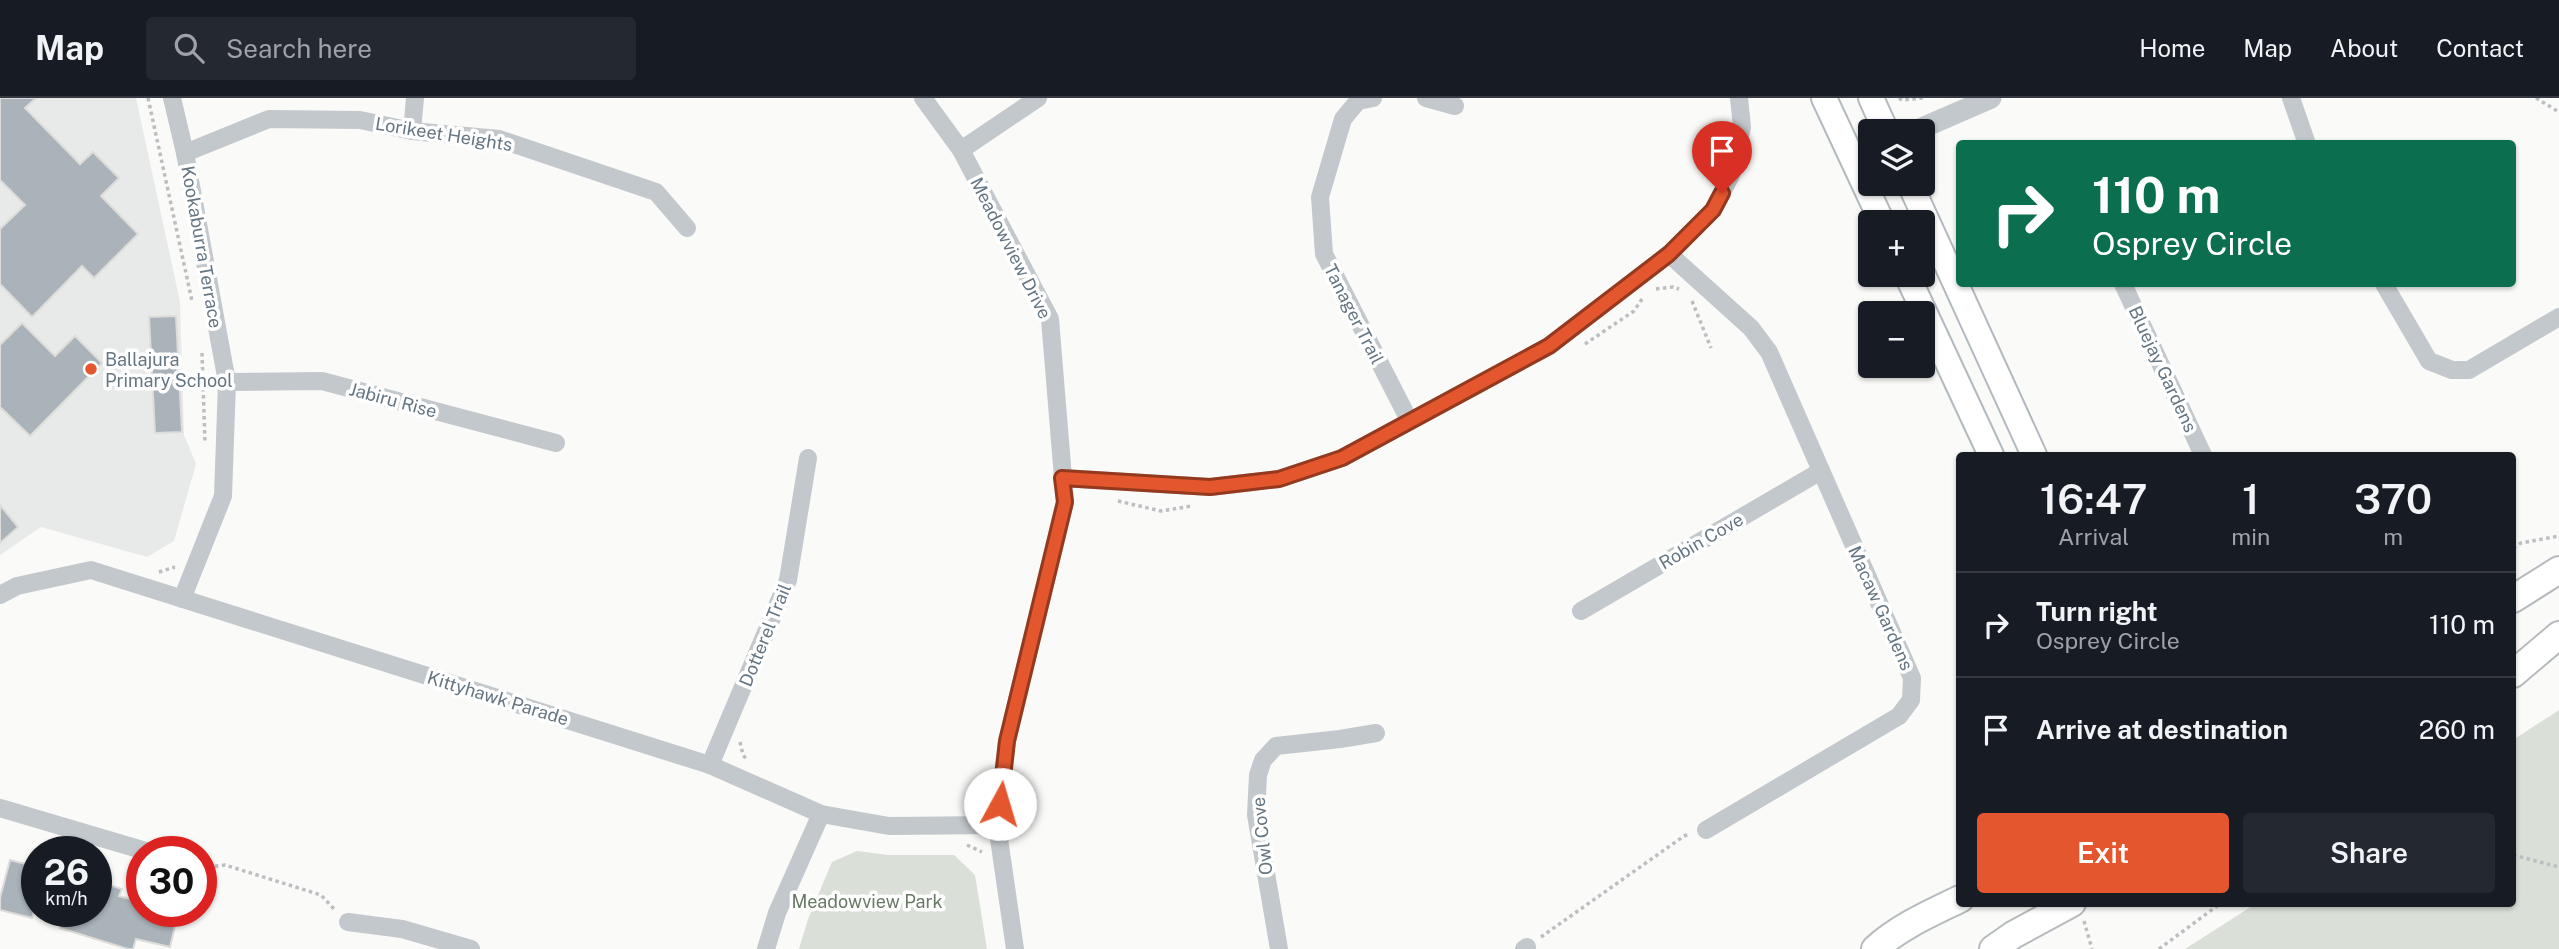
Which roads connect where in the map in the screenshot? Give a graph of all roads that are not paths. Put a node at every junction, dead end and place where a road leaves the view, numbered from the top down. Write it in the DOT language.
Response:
graph roads {
  1 [pos="172,98"];
  2 [pos="415,98"];
  3 [pos="923,98"];
  4 [pos="1038,98"];
  5 [pos="1373,98"];
  6 [pos="1426,98"];
  7 [pos="1739,98"];
  8 [pos="1825,98"];
  9 [pos="1871,98"];
  10 [pos="1991,98"];
  11 [pos="2291,98"];
  12 [pos="1455,106"];
  13 [pos="1881,119"];
  14 [pos="1935,122"];
  15 [pos="412,131"];
  16 [pos="2306,140"];
  17 [pos="1858,149"];
  18 [pos="961,150"];
  19 [pos="185,153"];
  20 [pos="1915,196"];
  21 [pos="687,228"];
  22 [pos="1669,254"];
  23 [pos="1956,285"];
  24 [pos="1913,287"];
  25 [pos="1957,287"];
  26 [pos="2124,287"];
  27 [pos="2386,287"];
  28 [pos="2559,317"];
  29 [pos="227,382"];
  30 [pos="1409,420"];
  31 [pos="556,443"];
  32 [pos="1990,452"];
  33 [pos="2033,452"];
  34 [pos="2202,452"];
  35 [pos="808,458"];
  36 [pos="1821,471"];
  37 [pos="1062,478"];
  38 [pos="2559,570"];
  39 [pos="0,595"];
  40 [pos="2516,597"];
  41 [pos="181,599"];
  42 [pos="1581,611"];
  43 [pos="2559,635"];
  44 [pos="2516,671"];
  45 [pos="1376,733"];
  46 [pos="710,765"];
  47 [pos="0,808"];
  48 [pos="821,814"];
  49 [pos="997,825"];
  50 [pos="1706,830"];
  51 [pos="126,845"];
  52 [pos="1956,901"];
  53 [pos="2077,909"];
  54 [pos="348,922"];
  55 [pos="471,949"];
  56 [pos="766,949"];
  57 [pos="1016,949"];
  58 [pos="1279,949"];
  59 [pos="1875,949"];
  60 [pos="1993,949"];
  1 -- 19 [label="street, Kookaburra Terrace"];
  2 -- 15 [label="street"];
  3 -- 18 [label="street, Meadowview Drive"];
  4 -- 18 [label="street"];
  5 -- 30 [label="street, Tanager Trail"];
  6 -- 12 [label="street"];
  7 -- 22 [label="street"];
  8 -- 17 [label="main road"];
  9 -- 13 [label="main road"];
  10 -- 14 [label="street"];
  11 -- 16 [label="street"];
  15 -- 19 [label="street, Lorikeet Heights"];
  15 -- 21 [label="street, Lorikeet Heights"];
  18 -- 37 [label="street, Meadowview Drive"];
  19 -- 29 [label="street, Kookaburra Terrace"];
  20 -- 23 [label="main road"];
  22 -- 30 [label="street"];
  22 -- 36 [label="street, Macaw Gardens"];
  24 -- 32 [label="main road"];
  25 -- 33 [label="main road"];
  26 -- 34 [label="street, Bluejay Gardens"];
  27 -- 28 [label="street"];
  29 -- 31 [label="street, Jabiru Rise"];
  29 -- 41 [label="street, Kookaburra Terrace"];
  30 -- 37 [label="street"];
  35 -- 46 [label="street, Dotterel Trail"];
  36 -- 42 [label="street, Robin Cove"];
  36 -- 50 [label="street, Macaw Gardens"];
  37 -- 49 [label="street, Meadowview Drive"];
  38 -- 40 [label="main road"];
  39 -- 41 [label="street, Kittyhawk Parade"];
  41 -- 46 [label="street, Kittyhawk Parade"];
  43 -- 44 [label="main road"];
  45 -- 58 [label="street, Owl Cove"];
  46 -- 48 [label="street, Kittyhawk Parade"];
  47 -- 51 [label="street"];
  48 -- 49 [label="street, Kittyhawk Parade"];
  48 -- 56 [label="street"];
  49 -- 57 [label="street, Meadowview Drive"];
  52 -- 59 [label="main road"];
  53 -- 60 [label="main road"];
  54 -- 55 [label="street"];
}
